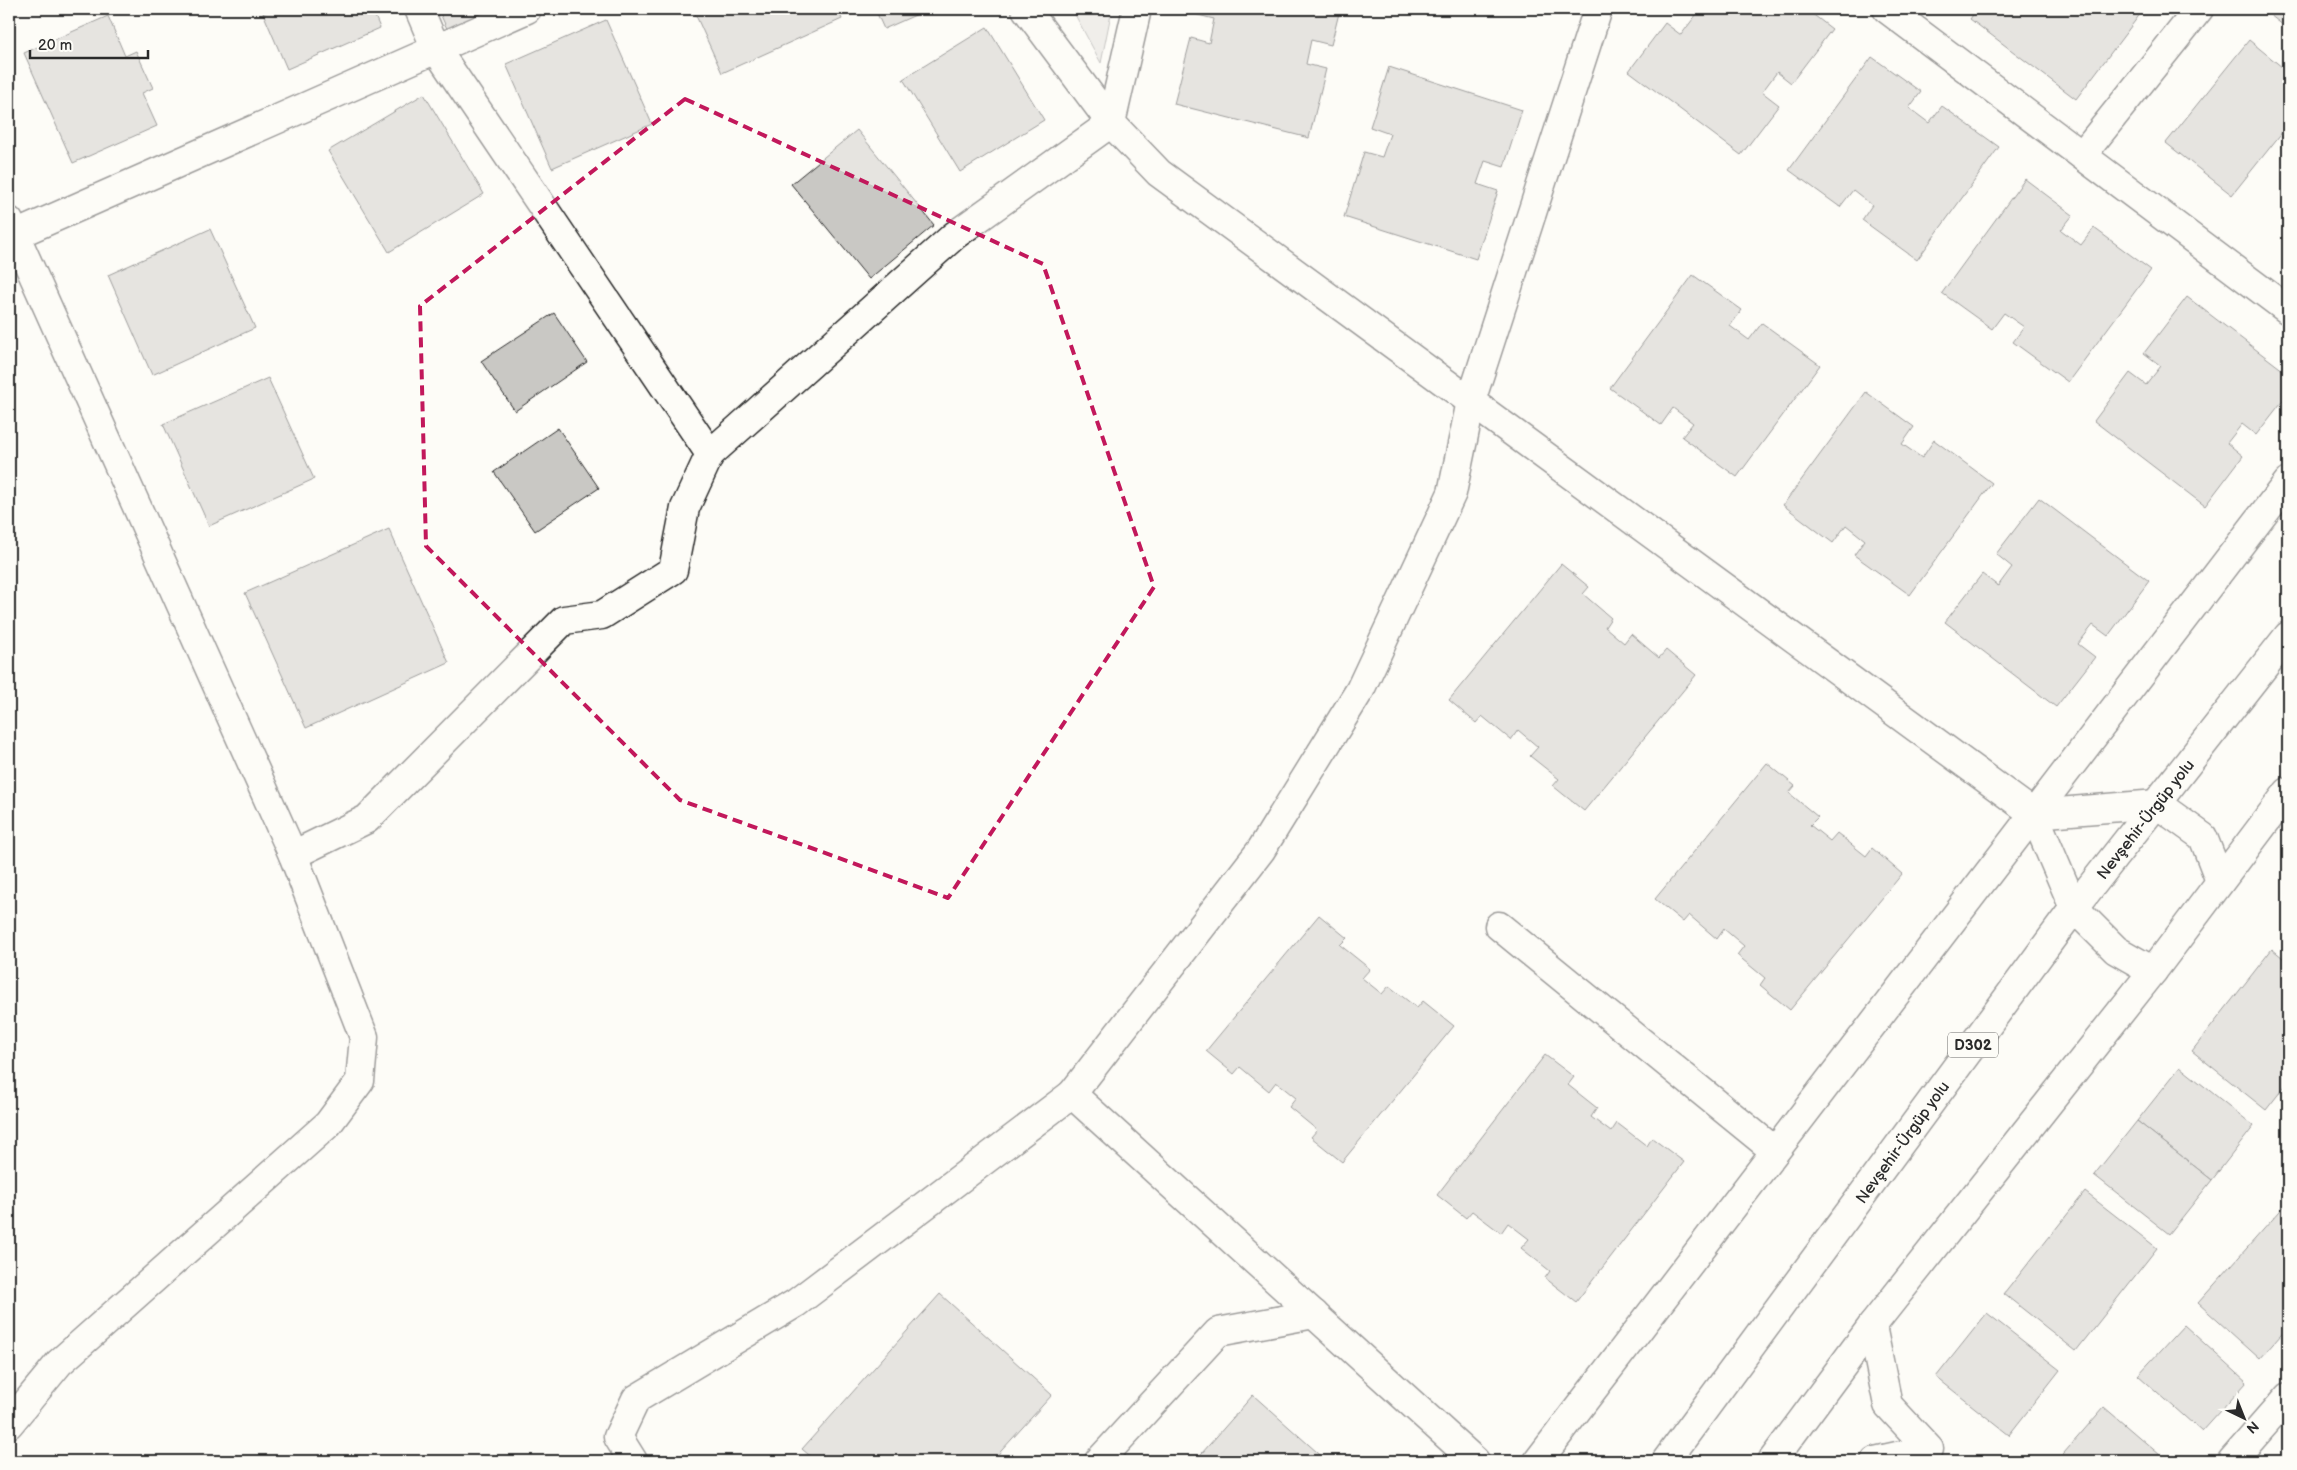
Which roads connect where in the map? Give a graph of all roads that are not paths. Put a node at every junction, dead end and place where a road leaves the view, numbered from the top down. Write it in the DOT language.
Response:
graph roads {
  1 [pos="419,9"];
  2 [pos="526,9"];
  3 [pos="1026,9"];
  4 [pos="1137,9"];
  5 [pos="1598,9"];
  6 [pos="1886,9"];
  7 [pos="2200,9"];
  8 [pos="436,49"];
  9 [pos="1111,124"];
  10 [pos="2082,155"];
  11 [pos="12,228"];
  12 [pos="2288,310"];
  13 [pos="1471,402"];
  14 [pos="710,454"];
  15 [pos="2288,482"];
  16 [pos="2288,636"];
  17 [pos="2288,792"];
  18 [pos="2158,804"];
  19 [pos="2034,814"];
  20 [pos="293,855"];
  21 [pos="2220,881"];
  22 [pos="2074,908"];
  23 [pos="1500,926"];
  24 [pos="2153,972"];
  25 [pos="1072,1094"];
  26 [pos="1775,1151"];
  27 [pos="1314,1314"];
  28 [pos="1872,1326"];
  29 [pos="2288,1398"];
  30 [pos="9,1424"];
  31 [pos="1932,1457"];
  32 [pos="633,1461"];
  33 [pos="1099,1461"];
  34 [pos="1475,1461"];
  35 [pos="1538,1461"];
  36 [pos="1666,1461"];
  37 [pos="1772,1461"];
  38 [pos="1875,1461"];
  39 [pos="2232,1461"];
  1 -- 8 [label="main road"];
  2 -- 8 [label="main road"];
  3 -- 9 [label="main road"];
  4 -- 9 [label="main road"];
  5 -- 13 [label="main road"];
  6 -- 10 [label="main road"];
  7 -- 10 [label="main road"];
  8 -- 11 [label="main road"];
  8 -- 14 [label="main road"];
  9 -- 13 [label="main road"];
  9 -- 14 [label="main road"];
  10 -- 12 [label="main road"];
  11 -- 20 [label="main road"];
  13 -- 19 [label="main road"];
  13 -- 25 [label="main road"];
  14 -- 20 [label="main road"];
  15 -- 19 [label="main road"];
  16 -- 18 [label="main road, Nevşehir-Ürgüp yolu / D302"];
  17 -- 21 [label="main road"];
  18 -- 19 [label="main road"];
  18 -- 21 [label="main road"];
  18 -- 22 [label="main road, Nevşehir-Ürgüp yolu / D302"];
  19 -- 22 [label="main road"];
  19 -- 26 [label="main road"];
  20 -- 30 [label="main road"];
  21 -- 24 [label="main road"];
  22 -- 24 [label="main road"];
  22 -- 36 [label="main road, Nevşehir-Ürgüp yolu / D302"];
  23 -- 26 [label="main road"];
  24 -- 28 [label="main road"];
  25 -- 27 [label="main road"];
  25 -- 32 [label="main road"];
  26 -- 35 [label="main road"];
  27 -- 33 [label="main road"];
  27 -- 34 [label="main road"];
  28 -- 31 [label="main road"];
  28 -- 37 [label="main road"];
  29 -- 39 [label="main road"];
  31 -- 38 [label="main road"];
}
